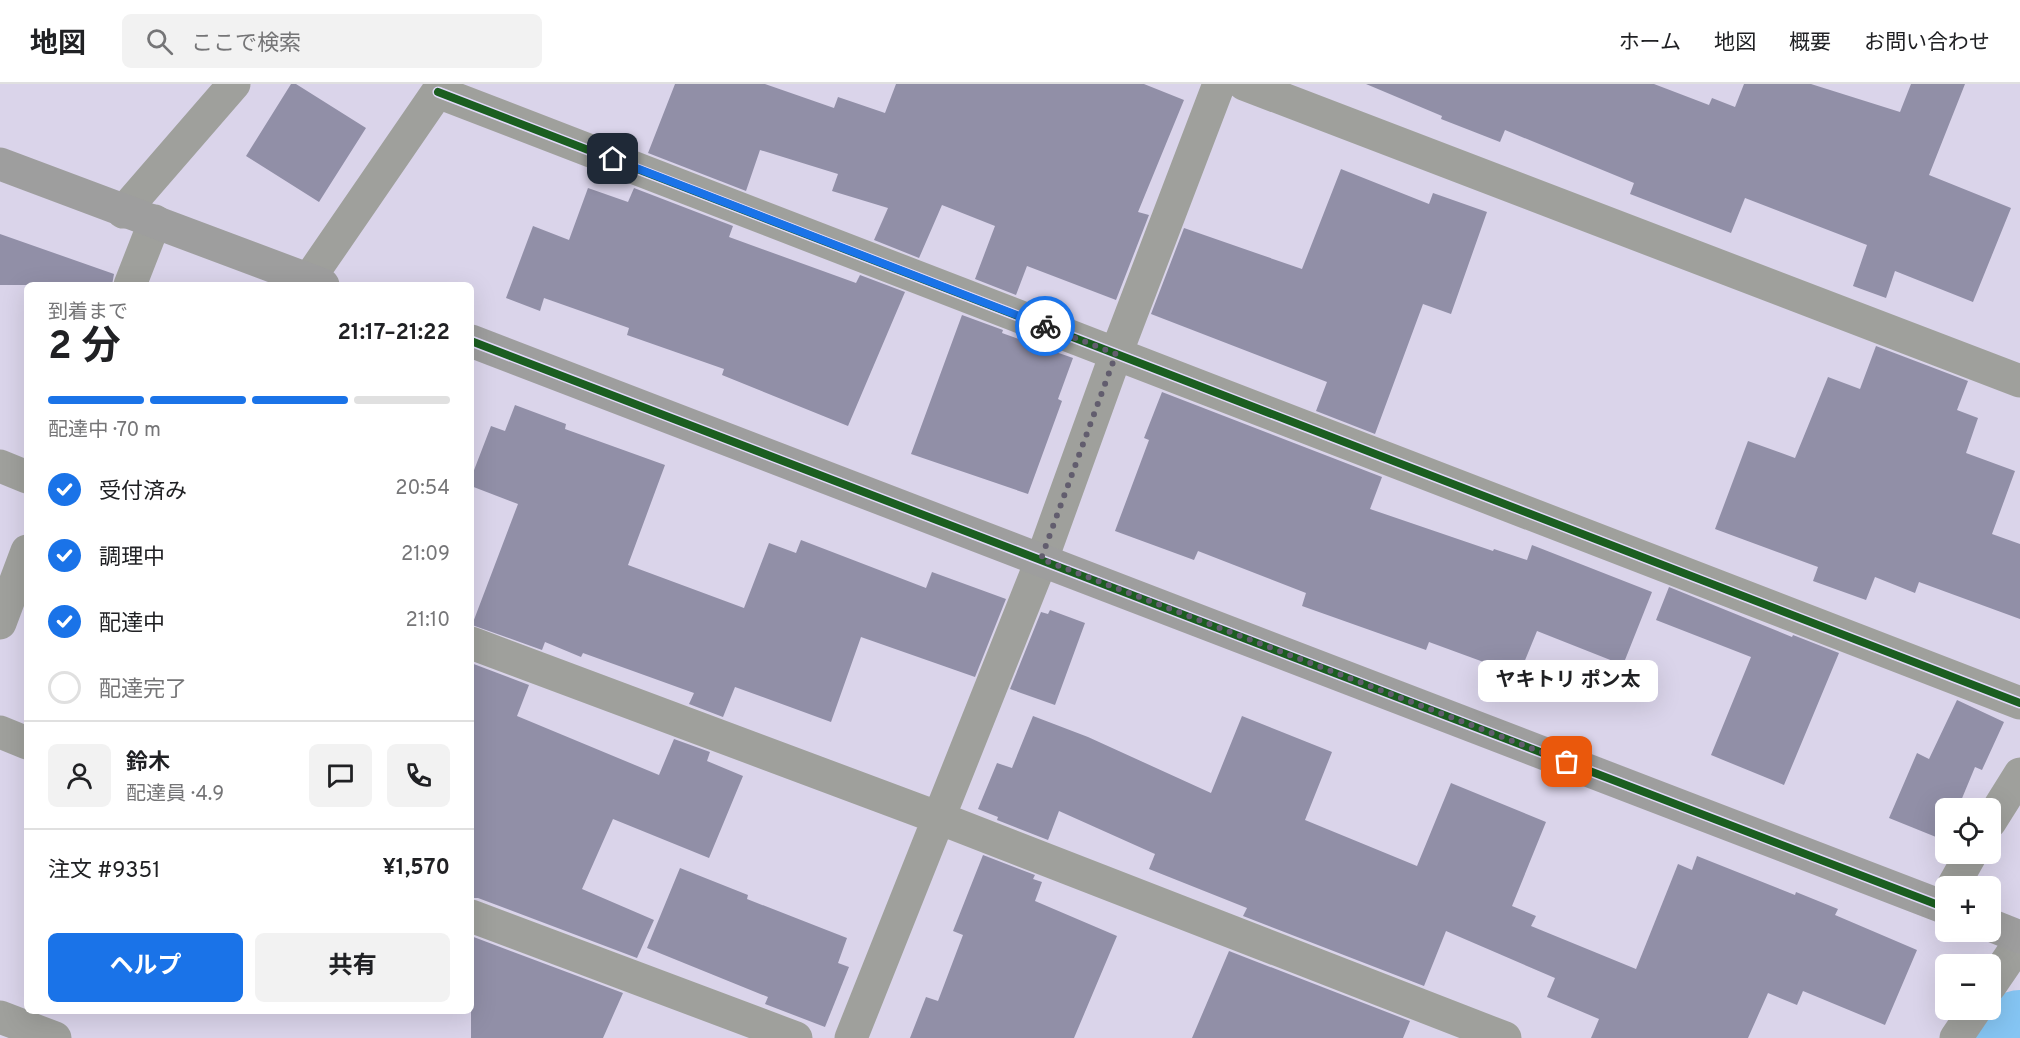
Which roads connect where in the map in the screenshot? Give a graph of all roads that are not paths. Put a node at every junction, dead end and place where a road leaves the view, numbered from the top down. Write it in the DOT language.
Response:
graph roads {
  1 [pos="234,84"];
  2 [pos="1219,84"];
  3 [pos="1244,84"];
  4 [pos="441,88"];
  5 [pos="0,164"];
  6 [pos="123,212"];
  7 [pos="155,221"];
  8 [pos="131,282"];
  9 [pos="316,282"];
  10 [pos="474,343"];
  11 [pos="1116,354"];
  12 [pos="2020,381"];
  13 [pos="0,466"];
  14 [pos="24,476"];
  15 [pos="24,559"];
  16 [pos="1041,559"];
  17 [pos="0,623"];
  18 [pos="474,644"];
  19 [pos="2020,703"];
  20 [pos="0,732"];
  21 [pos="24,742"];
  22 [pos="2020,774"];
  23 [pos="2001,804"];
  24 [pos="939,819"];
  25 [pos="1935,895"];
  26 [pos="474,917"];
  27 [pos="2001,929"];
  28 [pos="2020,936"];
  29 [pos="2020,942"];
  30 [pos="2001,970"];
  31 [pos="0,1017"];
  32 [pos="1968,1020"];
  33 [pos="56,1038"];
  34 [pos="796,1038"];
  35 [pos="851,1038"];
  36 [pos="1505,1038"];
  37 [pos="1956,1038"];
  1 -- 6 [label="street"];
  2 -- 11 [label="street"];
  3 -- 12 [label="street"];
  4 -- 9 [label="street"];
  4 -- 11 [label="street"];
  5 -- 6 [label="street"];
  6 -- 7 [label="street"];
  7 -- 8 [label="street"];
  7 -- 9 [label="street"];
  10 -- 16 [label="street"];
  11 -- 16 [label="street"];
  11 -- 19 [label="street"];
  13 -- 14 [label="street"];
  15 -- 17 [label="street"];
  16 -- 24 [label="street"];
  16 -- 25 [label="street"];
  18 -- 24 [label="street"];
  20 -- 21 [label="street"];
  22 -- 23 [label="street"];
  24 -- 35 [label="street"];
  24 -- 36 [label="street"];
  26 -- 34 [label="street"];
  27 -- 28 [label="street"];
  29 -- 30 [label="street"];
  31 -- 33 [label="street"];
  32 -- 37 [label="street"];
}
